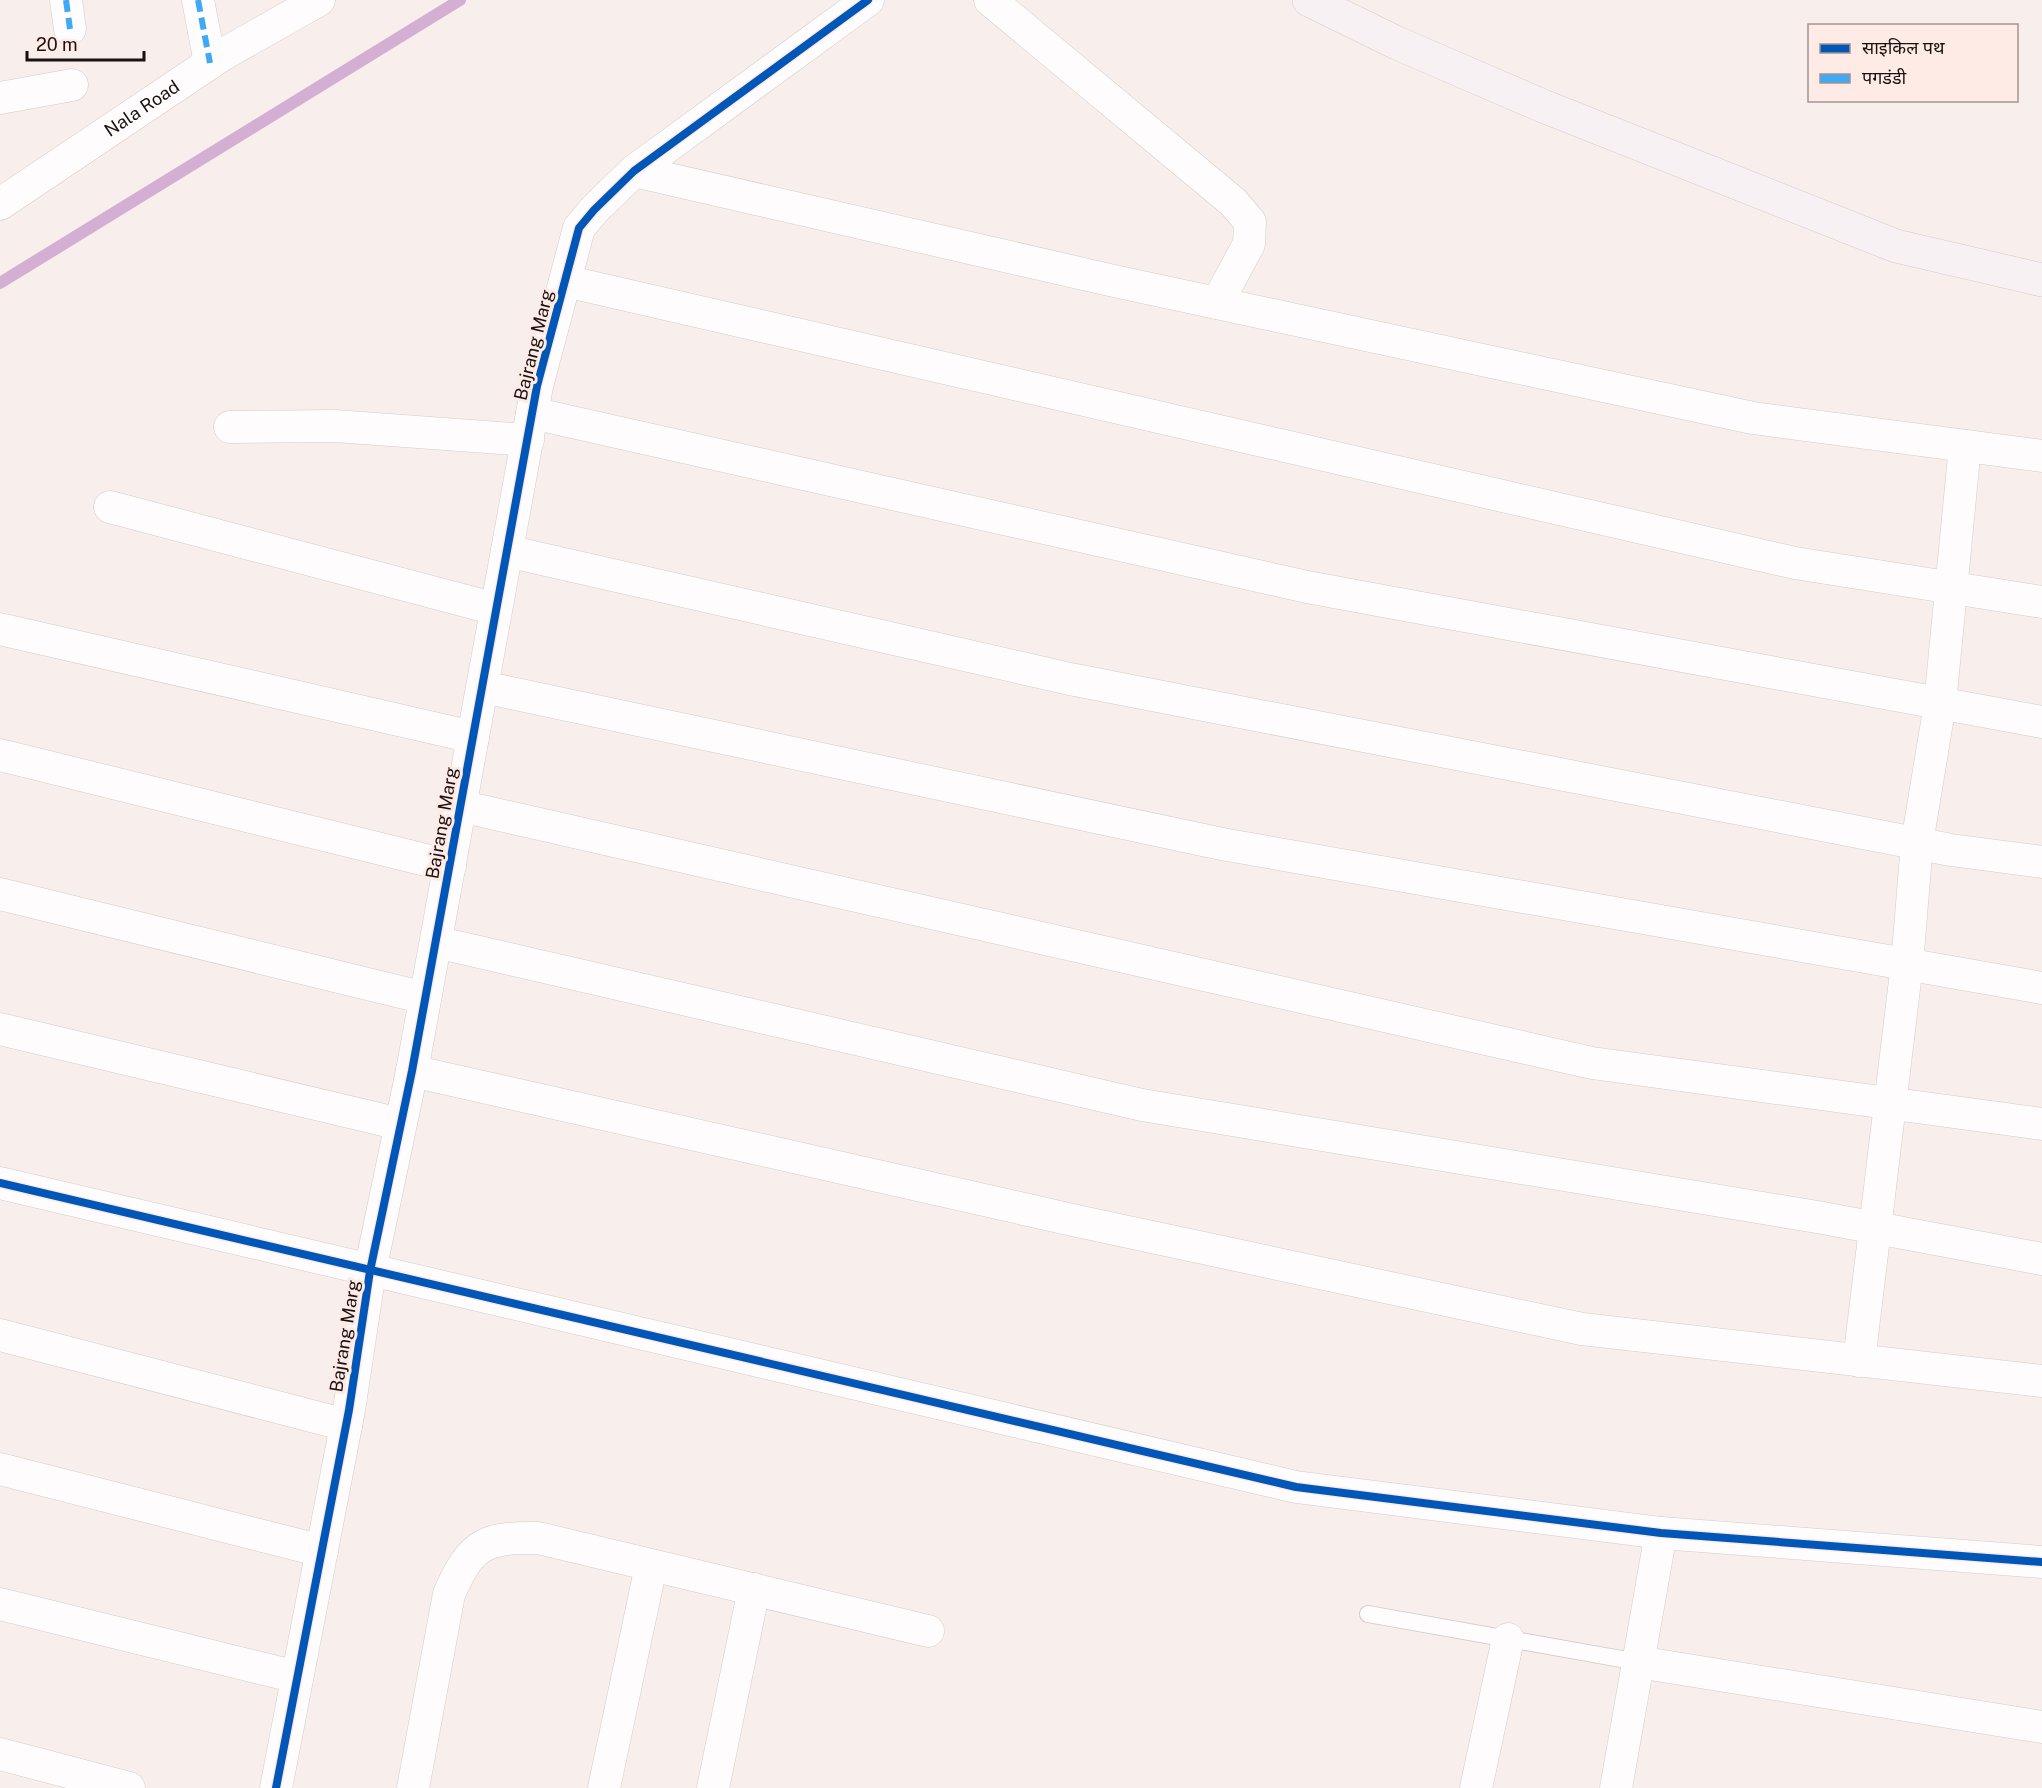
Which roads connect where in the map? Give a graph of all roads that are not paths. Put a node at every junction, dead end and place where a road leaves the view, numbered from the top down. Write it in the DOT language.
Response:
graph roads {
  1 [pos="198,0"];
  2 [pos="319,0"];
  3 [pos="868,0"];
  4 [pos="990,0"];
  5 [pos="1309,0"];
  6 [pos="210,63"];
  7 [pos="72,85"];
  8 [pos="0,98"];
  9 [pos="634,171"];
  10 [pos="0,204"];
  11 [pos="2042,280"];
  12 [pos="565,281"];
  13 [pos="1217,303"];
  14 [pos="530,426"];
  15 [pos="230,427"];
  16 [pos="1965,446"];
  17 [pos="2042,456"];
  18 [pos="110,507"];
  19 [pos="507,551"];
  20 [pos="1952,587"];
  21 [pos="2042,602"];
  22 [pos="496,609"];
  23 [pos="0,629"];
  24 [pos="483,687"];
  25 [pos="1940,704"];
  26 [pos="2042,723"];
  27 [pos="473,737"];
  28 [pos="0,755"];
  29 [pos="460,806"];
  30 [pos="1917,843"];
  31 [pos="2042,862"];
  32 [pos="450,866"];
  33 [pos="0,894"];
  34 [pos="436,942"];
  35 [pos="1907,964"];
  36 [pos="2042,988"];
  37 [pos="425,998"];
  38 [pos="0,1029"];
  39 [pos="412,1071"];
  40 [pos="1888,1103"];
  41 [pos="400,1124"];
  42 [pos="2042,1124"];
  43 [pos="0,1183"];
  44 [pos="1874,1228"];
  45 [pos="2042,1259"];
  46 [pos="370,1270"];
  47 [pos="0,1335"];
  48 [pos="1859,1360"];
  49 [pos="2042,1382"];
  50 [pos="346,1425"];
  51 [pos="0,1469"];
  52 [pos="1661,1533"];
  53 [pos="322,1551"];
  54 [pos="2042,1562"];
  55 [pos="651,1566"];
  56 [pos="754,1589"];
  57 [pos="0,1604"];
  58 [pos="1368,1614"];
  59 [pos="928,1631"];
  60 [pos="1508,1639"];
  61 [pos="1638,1662"];
  62 [pos="297,1677"];
  63 [pos="2042,1727"];
  64 [pos="0,1754"];
  65 [pos="129,1788"];
  66 [pos="276,1788"];
  67 [pos="413,1788"];
  68 [pos="604,1788"];
  69 [pos="713,1788"];
  70 [pos="1476,1788"];
  71 [pos="1616,1788"];
  1 -- 6 [label="street"];
  2 -- 6 [label="street, Nala Road"];
  3 -- 9 [label="street, Bajrang Marg"];
  4 -- 13 [label="street"];
  5 -- 11 [label="street"];
  6 -- 10 [label="street, Nala Road"];
  7 -- 8 [label="street"];
  9 -- 12 [label="street, Bajrang Marg"];
  9 -- 13 [label="street"];
  12 -- 14 [label="street, Bajrang Marg"];
  12 -- 20 [label="street"];
  13 -- 16 [label="street"];
  14 -- 15 [label="street"];
  14 -- 19 [label="street, Bajrang Marg"];
  14 -- 25 [label="street"];
  16 -- 17 [label="street"];
  16 -- 20 [label="street"];
  18 -- 22 [label="street"];
  19 -- 22 [label="street, Bajrang Marg"];
  19 -- 30 [label="street"];
  20 -- 21 [label="street"];
  20 -- 25 [label="street"];
  22 -- 24 [label="street, Bajrang Marg"];
  23 -- 27 [label="street"];
  24 -- 27 [label="street, Bajrang Marg"];
  24 -- 35 [label="street"];
  25 -- 26 [label="street"];
  25 -- 30 [label="street"];
  27 -- 29 [label="street, Bajrang Marg"];
  28 -- 32 [label="street"];
  29 -- 32 [label="street, Bajrang Marg"];
  29 -- 40 [label="street"];
  30 -- 31 [label="street"];
  30 -- 35 [label="street"];
  32 -- 34 [label="street, Bajrang Marg"];
  33 -- 37 [label="street"];
  34 -- 37 [label="street, Bajrang Marg"];
  34 -- 44 [label="street"];
  35 -- 36 [label="street"];
  35 -- 40 [label="street"];
  37 -- 39 [label="street, Bajrang Marg"];
  38 -- 41 [label="street"];
  39 -- 41 [label="street, Bajrang Marg"];
  39 -- 48 [label="street"];
  40 -- 42 [label="street"];
  40 -- 44 [label="street"];
  41 -- 46 [label="street, Bajrang Marg"];
  43 -- 46 [label="street"];
  44 -- 45 [label="street"];
  44 -- 48 [label="street"];
  46 -- 50 [label="street, Bajrang Marg"];
  46 -- 52 [label="street"];
  47 -- 50 [label="street"];
  48 -- 49 [label="street"];
  50 -- 53 [label="street, Bajrang Marg"];
  51 -- 53 [label="street"];
  52 -- 54 [label="street"];
  52 -- 61 [label="street"];
  53 -- 62 [label="street, Bajrang Marg"];
  55 -- 56 [label="street"];
  55 -- 67 [label="street"];
  55 -- 68 [label="street"];
  56 -- 59 [label="street"];
  56 -- 69 [label="street"];
  57 -- 62 [label="street"];
  58 -- 60 [label="lane"];
  60 -- 61 [label="lane"];
  60 -- 70 [label="street"];
  61 -- 63 [label="street"];
  61 -- 71 [label="street"];
  62 -- 66 [label="street, Bajrang Marg"];
  64 -- 65 [label="street"];
}
